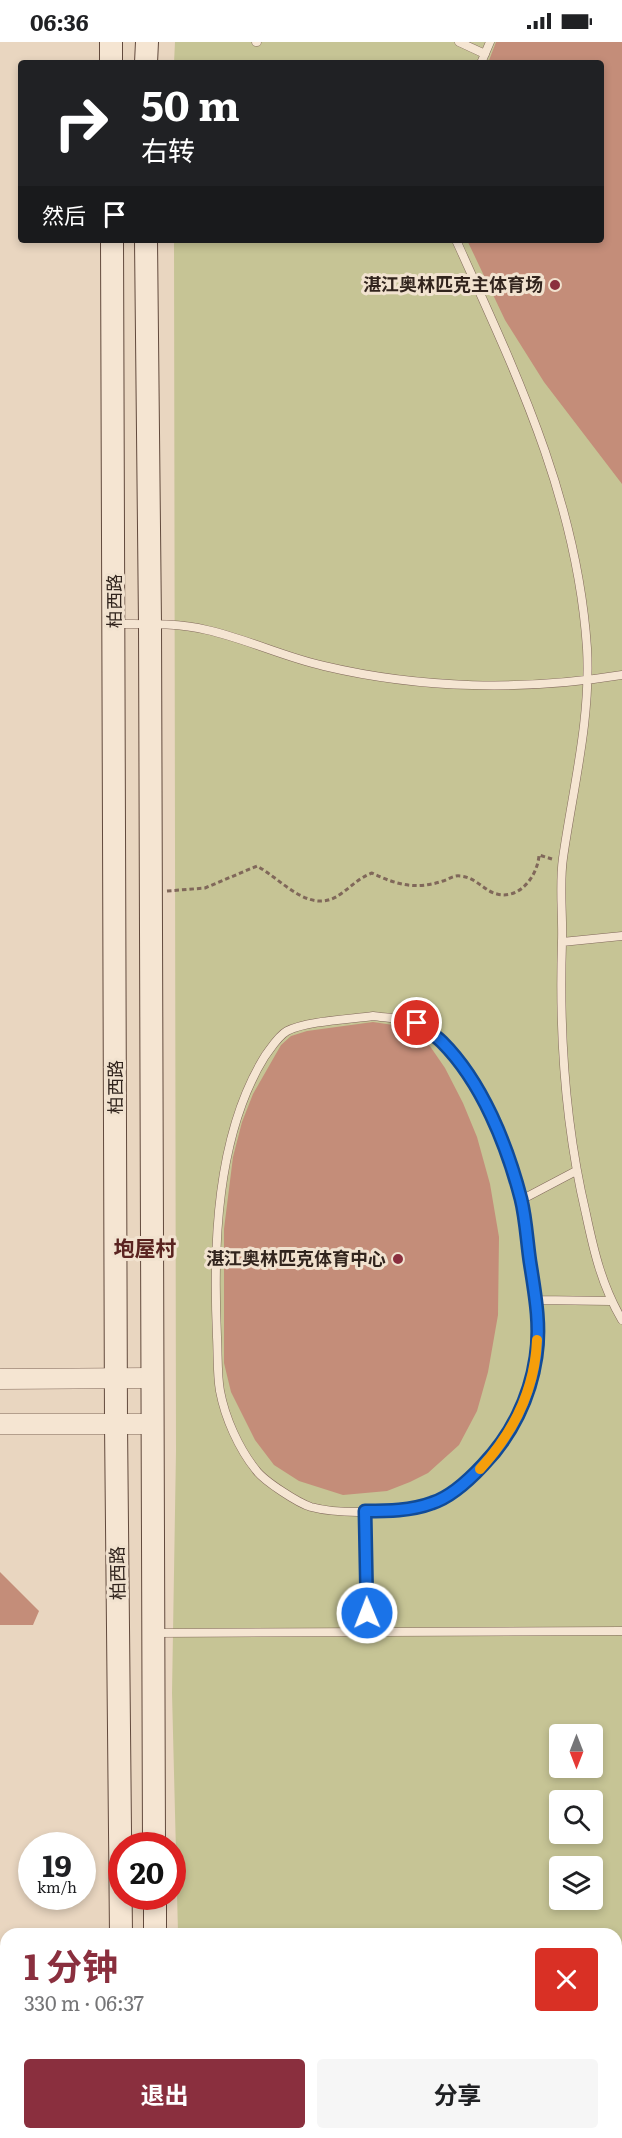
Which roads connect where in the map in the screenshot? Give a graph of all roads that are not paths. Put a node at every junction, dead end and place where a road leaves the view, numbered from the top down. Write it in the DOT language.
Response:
graph roads {
  1 [pos="111,42"];
  2 [pos="147,42"];
  3 [pos="459,42"];
  4 [pos="490,42"];
  5 [pos="485,54"];
  6 [pos="111,60"];
  7 [pos="146,60"];
  8 [pos="482,60"];
  9 [pos="112,243"];
  10 [pos="146,243"];
  11 [pos="457,243"];
  12 [pos="115,624"];
  13 [pos="150,624"];
  14 [pos="622,675"];
  15 [pos="588,681"];
  16 [pos="622,936"];
  17 [pos="562,942"];
  18 [pos="576,1172"];
  19 [pos="521,1200"];
  20 [pos="537,1300"];
  21 [pos="611,1301"];
  22 [pos="622,1320"];
  23 [pos="152,1378"];
  24 [pos="0,1379"];
  25 [pos="116,1379"];
  26 [pos="116,1423"];
  27 [pos="0,1424"];
  28 [pos="152,1424"];
  29 [pos="365,1511"];
  30 [pos="622,1631"];
  31 [pos="153,1633"];
  32 [pos="367,1633"];
  33 [pos="154,1832"];
  34 [pos="155,1910"];
  35 [pos="121,1928"];
  36 [pos="155,1928"];
  1 -- 6 [label="main road"];
  2 -- 7 [label="main road"];
  3 -- 5 [label="lane"];
  4 -- 5 [label="lane"];
  5 -- 8 [label="lane"];
  9 -- 12 [label="main road, 柏西路"];
  10 -- 13 [label="main road, 柏西路"];
  11 -- 15 [label="lane"];
  12 -- 13 [label="lane"];
  12 -- 25 [label="main road, 柏西路"];
  13 -- 15 [label="lane"];
  13 -- 23 [label="main road, 柏西路"];
  14 -- 15 [label="lane"];
  15 -- 17 [label="lane"];
  16 -- 17 [label="lane"];
  17 -- 18 [label="lane"];
  18 -- 19 [label="lane"];
  18 -- 21 [label="lane"];
  19 -- 20 [label="lane"];
  19 -- 29 [label="lane"];
  20 -- 21 [label="lane"];
  20 -- 29 [label="lane"];
  21 -- 22 [label="lane"];
  23 -- 25 [label="street"];
  23 -- 28 [label="main road, 柏西路"];
  24 -- 25 [label="street"];
  25 -- 26 [label="main road, 柏西路"];
  26 -- 27 [label="street"];
  26 -- 28 [label="street"];
  26 -- 35 [label="main road, 柏西路"];
  28 -- 31 [label="main road, 柏西路"];
  29 -- 32 [label="lane"];
  30 -- 32 [label="lane"];
  31 -- 32 [label="lane"];
  31 -- 33 [label="main road, 柏西路"];
  34 -- 36 [label="main road"];
}
